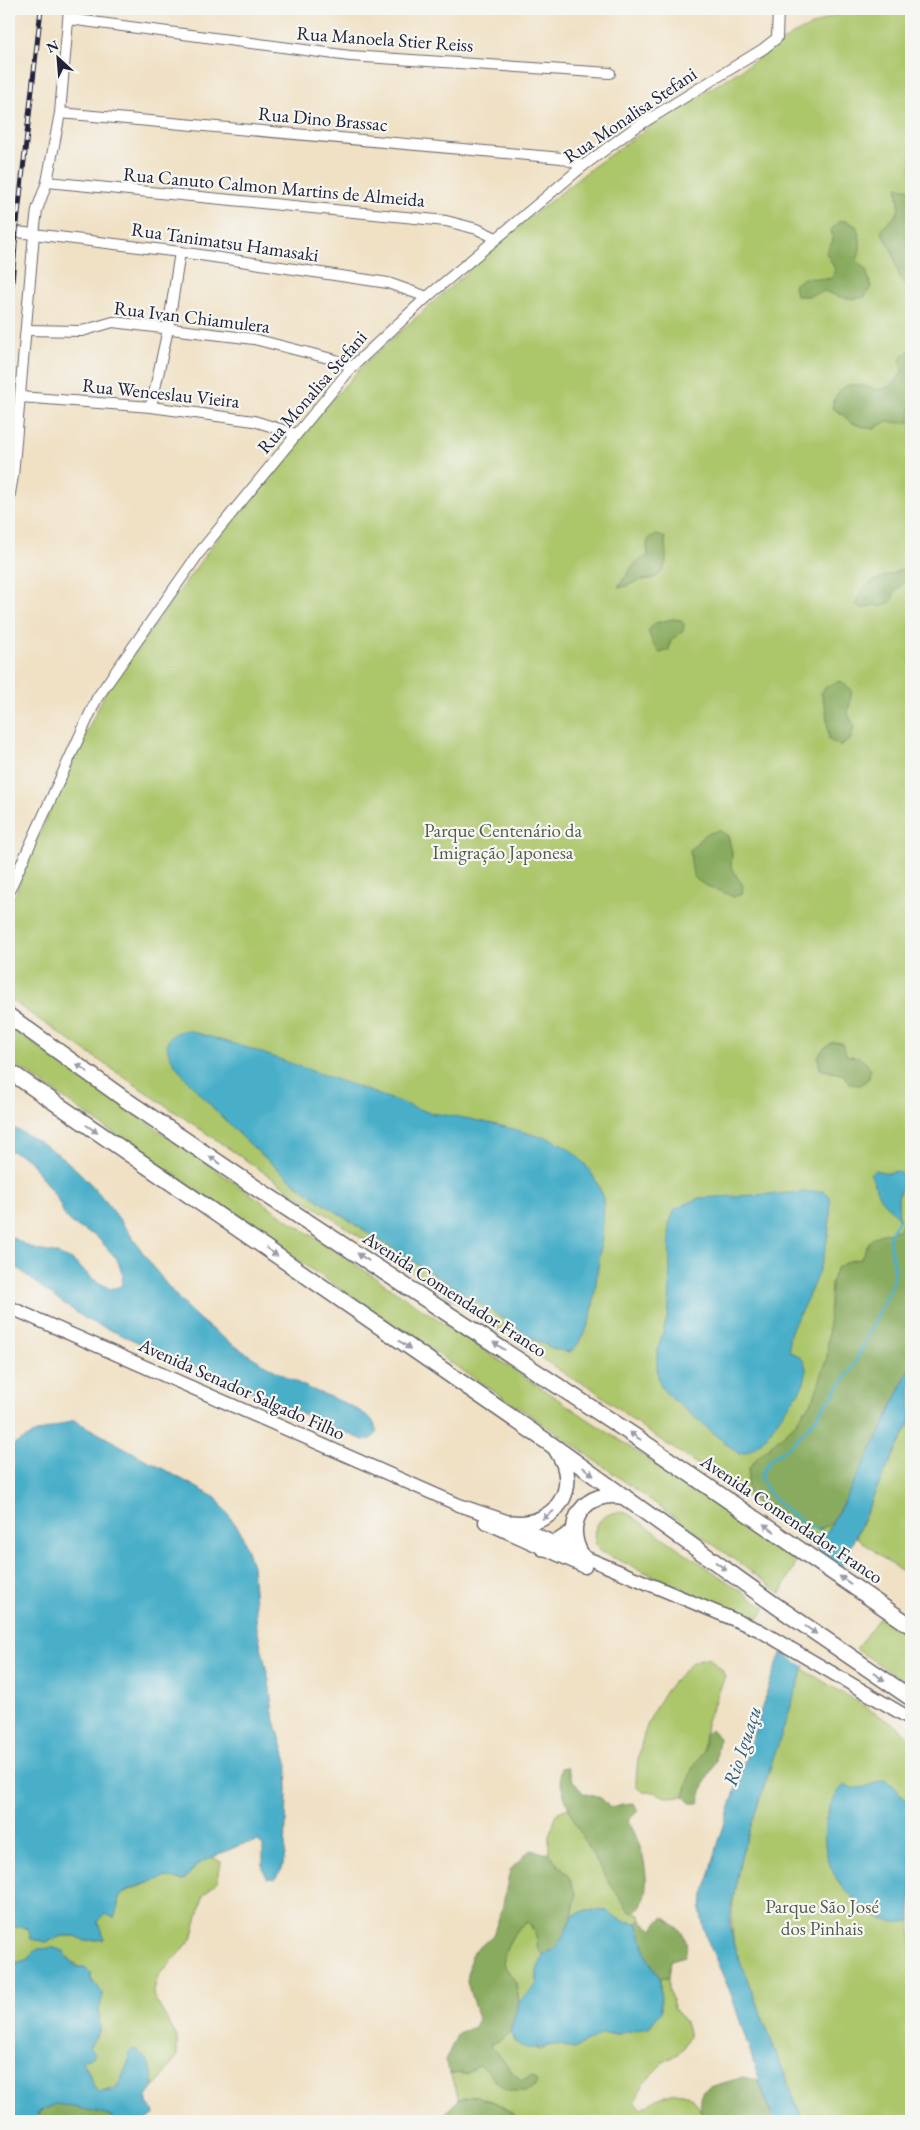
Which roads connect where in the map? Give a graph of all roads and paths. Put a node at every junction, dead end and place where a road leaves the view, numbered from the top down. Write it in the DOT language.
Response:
graph roads {
  1 [pos="778,9"];
  2 [pos="69,14"];
  3 [pos="610,73"];
  4 [pos="60,113"];
  5 [pos="582,166"];
  6 [pos="47,182"];
  7 [pos="12,231"];
  8 [pos="34,234"];
  9 [pos="496,238"];
  10 [pos="180,252"];
  11 [pos="427,297"];
  12 [pos="168,329"];
  13 [pos="26,330"];
  14 [pos="352,367"];
  15 [pos="20,396"];
  16 [pos="152,407"];
  17 [pos="296,434"];
  18 [pos="9,499"];
  19 [pos="9,891"];
  20 [pos="9,1016"];
  21 [pos="9,1071"];
  22 [pos="9,1307"];
  23 [pos="548,1443"];
  24 [pos="625,1497"];
  25 [pos="459,1506"];
  26 [pos="512,1523"];
  27 [pos="574,1532"];
  28 [pos="550,1546"];
  29 [pos="582,1556"];
  30 [pos="626,1574"];
  31 [pos="911,1626"];
  32 [pos="911,1698"];
  33 [pos="911,1719"];
  1 -- 5 [label="street, Rua Monalisa Stefani"];
  2 -- 3 [label="street, Rua Manoela Stier Reiss"];
  2 -- 4 [label="street"];
  4 -- 5 [label="street, Rua Dino Brassac"];
  4 -- 6 [label="street"];
  5 -- 9 [label="street, Rua Monalisa Stefani"];
  6 -- 8 [label="street"];
  6 -- 9 [label="street, Rua Canuto Calmon Martins de Almeida"];
  7 -- 8 [label="street, Rua Tanimatsu Hamasaki"];
  8 -- 10 [label="street, Rua Tanimatsu Hamasaki"];
  8 -- 13 [label="street"];
  9 -- 11 [label="street, Rua Monalisa Stefani"];
  10 -- 11 [label="street, Rua Tanimatsu Hamasaki"];
  10 -- 12 [label="street"];
  11 -- 14 [label="street, Rua Monalisa Stefani"];
  12 -- 13 [label="street, Rua Ivan Chiamulera"];
  12 -- 14 [label="street, Rua Ivan Chiamulera"];
  12 -- 16 [label="street"];
  13 -- 15 [label="street"];
  14 -- 17 [label="street, Rua Monalisa Stefani"];
  15 -- 16 [label="street, Rua Wenceslau Vieira"];
  15 -- 18 [label="street"];
  16 -- 17 [label="street, Rua Wenceslau Vieira"];
  17 -- 19 [label="street, Rua Monalisa Stefani"];
  31 -- 20 [label="highway, Avenida Comendador Franco, one-way"];
  21 -- 23 [label="highway, one-way"];
  22 -- 25 [label="main road, Avenida Senador Salgado Filho"];
  23 -- 24 [label="highway, one-way"];
  23 -- 26 [label="highway, one-way"];
  24 -- 27 [label="highway"];
  24 -- 32 [label="highway, one-way"];
  25 -- 26 [label="main road, Avenida Senador Salgado Filho"];
  25 -- 28 [label="main road, Avenida Senador Salgado Filho"];
  26 -- 28 [label="main road, Avenida Senador Salgado Filho"];
  27 -- 28 [label="highway"];
  27 -- 29 [label="highway"];
  28 -- 29 [label="main road, Avenida Senador Salgado Filho"];
  28 -- 30 [label="main road, Avenida Senador Salgado Filho"];
  29 -- 30 [label="main road, Avenida Senador Salgado Filho"];
  30 -- 33 [label="main road, Avenida Senador Salgado Filho"];
}
